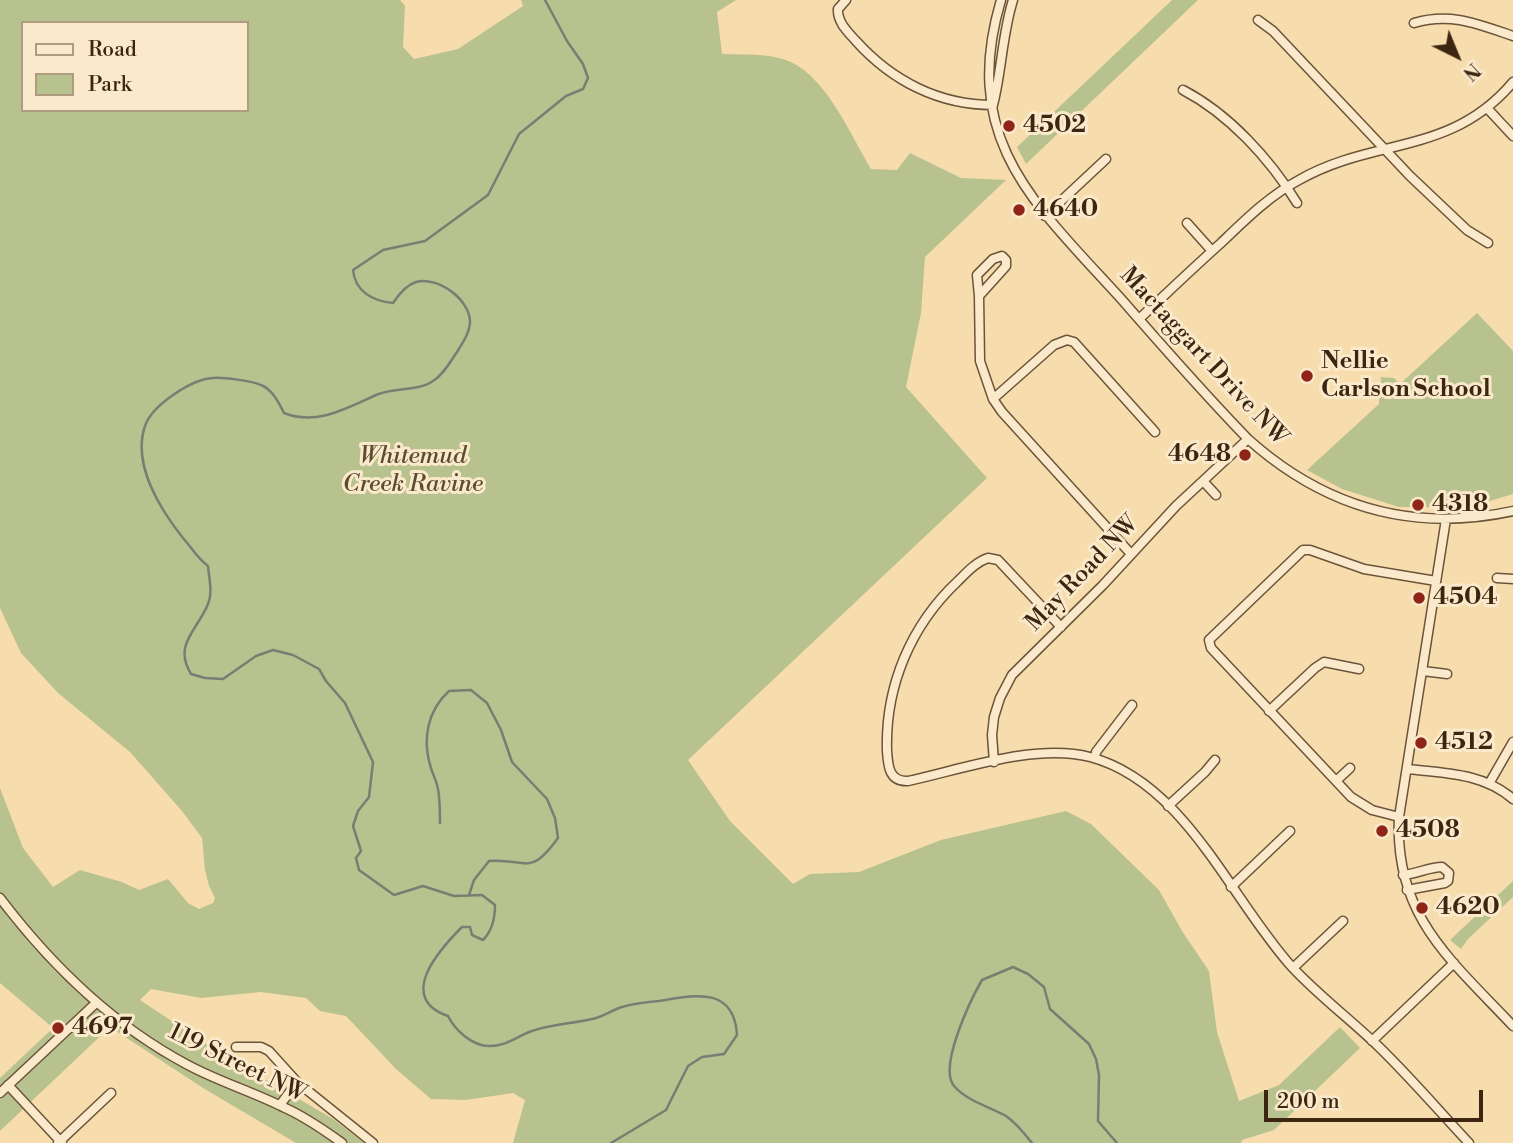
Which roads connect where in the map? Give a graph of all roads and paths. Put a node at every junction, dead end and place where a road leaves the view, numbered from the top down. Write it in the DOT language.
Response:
graph roads {
  1 [pos="846,0"];
  2 [pos="1001,0"];
  3 [pos="1013,0"];
  4 [pos="1258,20"];
  5 [pos="1414,23"];
  6 [pos="1513,36"];
  7 [pos="1513,82"];
  8 [pos="1183,90"];
  9 [pos="993,105"];
  10 [pos="1486,108"];
  11 [pos="1513,136"];
  12 [pos="1385,150"];
  13 [pos="1107,159"];
  14 [pos="1287,187"];
  15 [pos="1297,203"];
  16 [pos="1045,216"];
  17 [pos="1187,223"];
  18 [pos="1488,243"];
  19 [pos="1212,251"];
  20 [pos="979,296"];
  21 [pos="1139,319"];
  22 [pos="993,399"];
  23 [pos="1154,432"];
  24 [pos="1248,439"];
  25 [pos="1203,481"];
  26 [pos="1216,495"];
  27 [pos="1513,510"];
  28 [pos="1446,519"];
  29 [pos="1131,554"];
  30 [pos="1497,578"];
  31 [pos="1513,579"];
  32 [pos="1436,581"];
  33 [pos="1061,627"];
  34 [pos="1359,669"];
  35 [pos="1423,671"];
  36 [pos="1447,674"];
  37 [pos="1132,705"];
  38 [pos="1269,711"];
  39 [pos="1513,741"];
  40 [pos="1095,758"];
  41 [pos="1215,760"];
  42 [pos="994,762"];
  43 [pos="1349,768"];
  44 [pos="1407,769"];
  45 [pos="1336,781"];
  46 [pos="1490,782"];
  47 [pos="1513,799"];
  48 [pos="1168,806"];
  49 [pos="1399,817"];
  50 [pos="1290,831"];
  51 [pos="1403,876"];
  52 [pos="1231,887"];
  53 [pos="1408,890"];
  54 [pos="0,898"];
  55 [pos="1343,921"];
  56 [pos="1454,963"];
  57 [pos="1293,968"];
  58 [pos="96,1003"];
  59 [pos="1513,1026"];
  60 [pos="1372,1041"];
  61 [pos="236,1047"];
  62 [pos="297,1082"];
  63 [pos="8,1085"];
  64 [pos="0,1093"];
  65 [pos="111,1093"];
  66 [pos="281,1105"];
  67 [pos="60,1142"];
  68 [pos="342,1143"];
  69 [pos="373,1143"];
  70 [pos="1469,1143"];
  1 -- 9 [label="street"];
  2 -- 9 [label="street, Mactaggart Drive NW"];
  3 -- 9 [label="street, Mactaggart Drive NW"];
  4 -- 12 [label="street"];
  5 -- 6 [label="street"];
  7 -- 10 [label="street"];
  8 -- 14 [label="street"];
  9 -- 16 [label="street, Mactaggart Drive NW"];
  10 -- 11 [label="street"];
  10 -- 12 [label="street"];
  12 -- 14 [label="street"];
  12 -- 18 [label="street"];
  13 -- 16 [label="street"];
  14 -- 15 [label="street"];
  14 -- 19 [label="street"];
  16 -- 21 [label="street, Mactaggart Drive NW"];
  17 -- 19 [label="street"];
  19 -- 21 [label="street"];
  20 -- 20 [label="street"];
  20 -- 22 [label="street"];
  21 -- 24 [label="street, Mactaggart Drive NW"];
  22 -- 23 [label="street"];
  22 -- 29 [label="street"];
  24 -- 25 [label="street, May Road NW"];
  24 -- 28 [label="street, Mactaggart Drive NW"];
  25 -- 26 [label="street"];
  25 -- 29 [label="street, May Road NW"];
  27 -- 28 [label="street, Mactaggart Drive NW"];
  28 -- 32 [label="street"];
  29 -- 33 [label="street, May Road NW"];
  30 -- 31 [label="street"];
  32 -- 35 [label="street"];
  32 -- 38 [label="street"];
  33 -- 42 [label="street, May Road NW"];
  33 -- 42 [label="street"];
  34 -- 38 [label="street"];
  35 -- 36 [label="street"];
  35 -- 44 [label="street"];
  37 -- 40 [label="street"];
  38 -- 45 [label="street"];
  39 -- 46 [label="street"];
  40 -- 42 [label="street"];
  40 -- 48 [label="street"];
  41 -- 48 [label="street"];
  43 -- 45 [label="street"];
  44 -- 46 [label="street"];
  44 -- 49 [label="street"];
  45 -- 49 [label="street"];
  46 -- 47 [label="street"];
  48 -- 52 [label="street"];
  49 -- 51 [label="street"];
  50 -- 52 [label="street"];
  51 -- 53 [label="street"];
  51 -- 53 [label="street"];
  52 -- 57 [label="street"];
  53 -- 56 [label="street"];
  54 -- 58 [label="street, 119 Street NW"];
  55 -- 57 [label="street"];
  56 -- 59 [label="street"];
  56 -- 60 [label="street"];
  57 -- 60 [label="street"];
  58 -- 63 [label="street"];
  58 -- 66 [label="street, 119 Street NW"];
  60 -- 70 [label="street"];
  61 -- 62 [label="street, 119 Street NW"];
  62 -- 66 [label="street"];
  62 -- 69 [label="street, 119 Street NW"];
  63 -- 64 [label="street"];
  63 -- 67 [label="street"];
  65 -- 67 [label="street"];
  66 -- 68 [label="street, 119 Street NW"];
}
